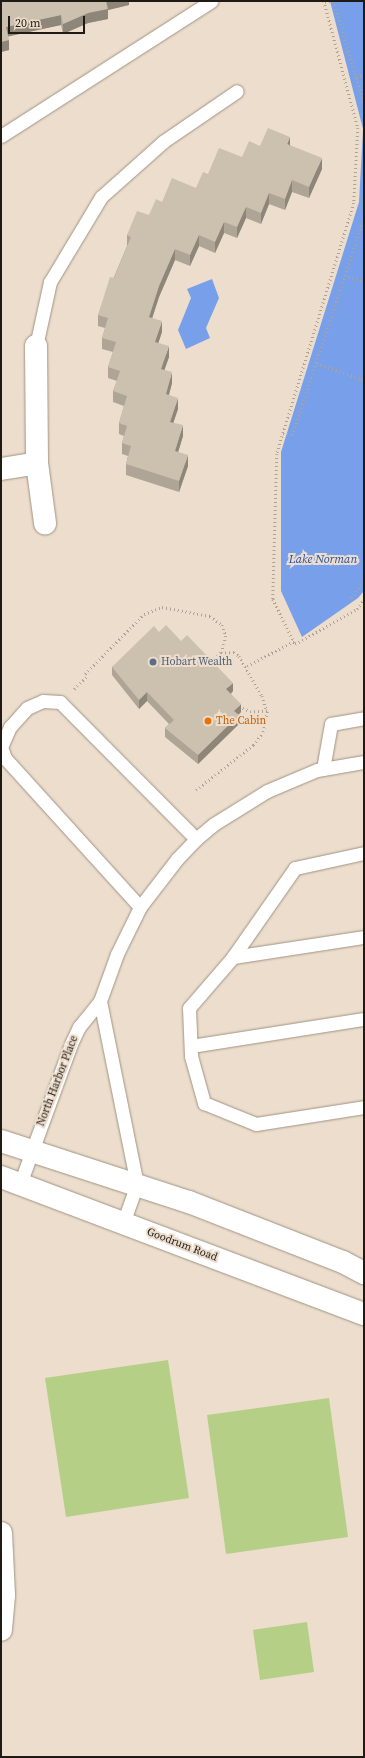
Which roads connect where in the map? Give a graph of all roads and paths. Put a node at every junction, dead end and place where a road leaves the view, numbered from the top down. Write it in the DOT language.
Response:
graph roads {
  1 [pos="211,1"];
  2 [pos="330,1"];
  3 [pos="334,1"];
  4 [pos="325,2"];
  5 [pos="364,75"];
  6 [pos="356,77"];
  7 [pos="237,91"];
  8 [pos="364,102"];
  9 [pos="1,136"];
  10 [pos="364,217"];
  11 [pos="345,275"];
  12 [pos="364,281"];
  13 [pos="36,346"];
  14 [pos="317,363"];
  15 [pos="364,380"];
  16 [pos="283,433"];
  17 [pos="37,463"];
  18 [pos="1,469"];
  19 [pos="45,523"];
  20 [pos="364,581"];
  21 [pos="352,598"];
  22 [pos="364,599"];
  23 [pos="294,641"];
  24 [pos="221,652"];
  25 [pos="208,665"];
  26 [pos="247,666"];
  27 [pos="85,674"];
  28 [pos="234,702"];
  29 [pos="267,711"];
  30 [pos="364,718"];
  31 [pos="364,762"];
  32 [pos="320,770"];
  33 [pos="196,790"];
  34 [pos="196,839"];
  35 [pos="364,854"];
  36 [pos="140,907"];
  37 [pos="364,937"];
  38 [pos="233,957"];
  39 [pos="100,1001"];
  40 [pos="364,1019"];
  41 [pos="191,1046"];
  42 [pos="364,1106"];
  43 [pos="1,1141"];
  44 [pos="31,1152"];
  45 [pos="10,1180"];
  46 [pos="137,1184"];
  47 [pos="123,1223"];
  48 [pos="364,1273"];
  49 [pos="364,1314"];
  50 [pos="1,1534"];
  51 [pos="1,1630"];
  1 -- 9 [label="lane"];
  2 -- 4 [label="path"];
  3 -- 6 [label="path"];
  4 -- 16 [label="path"];
  5 -- 6 [label="path"];
  6 -- 8 [label="path"];
  7 -- 13 [label="lane"];
  10 -- 11 [label="path"];
  11 -- 12 [label="path"];
  11 -- 14 [label="path"];
  13 -- 17 [label="street"];
  14 -- 15 [label="path"];
  14 -- 16 [label="path"];
  16 -- 23 [label="path"];
  17 -- 18 [label="street"];
  17 -- 19 [label="street"];
  20 -- 21 [label="path"];
  22 -- 23 [label="path"];
  23 -- 26 [label="path"];
  24 -- 25 [label="path"];
  24 -- 26 [label="path"];
  24 -- 27 [label="path"];
  26 -- 29 [label="path"];
  28 -- 29 [label="path"];
  29 -- 33 [label="path"];
  30 -- 32 [label="lane"];
  31 -- 32 [label="lane, North Harbor Place"];
  32 -- 34 [label="lane, North Harbor Place"];
  34 -- 36 [label="lane, North Harbor Place"];
  34 -- 36 [label="lane"];
  35 -- 38 [label="lane"];
  36 -- 39 [label="lane, North Harbor Place"];
  37 -- 38 [label="lane"];
  38 -- 41 [label="lane"];
  39 -- 44 [label="lane, North Harbor Place"];
  39 -- 46 [label="lane"];
  40 -- 41 [label="lane"];
  41 -- 42 [label="lane"];
  43 -- 44 [label="street"];
  44 -- 45 [label="lane, North Harbor Place"];
  44 -- 46 [label="street"];
  45 -- 47 [label="street, Goodrum Road"];
  46 -- 47 [label="lane"];
  46 -- 48 [label="street"];
  47 -- 49 [label="street, Goodrum Road"];
  50 -- 51 [label="street"];
}
